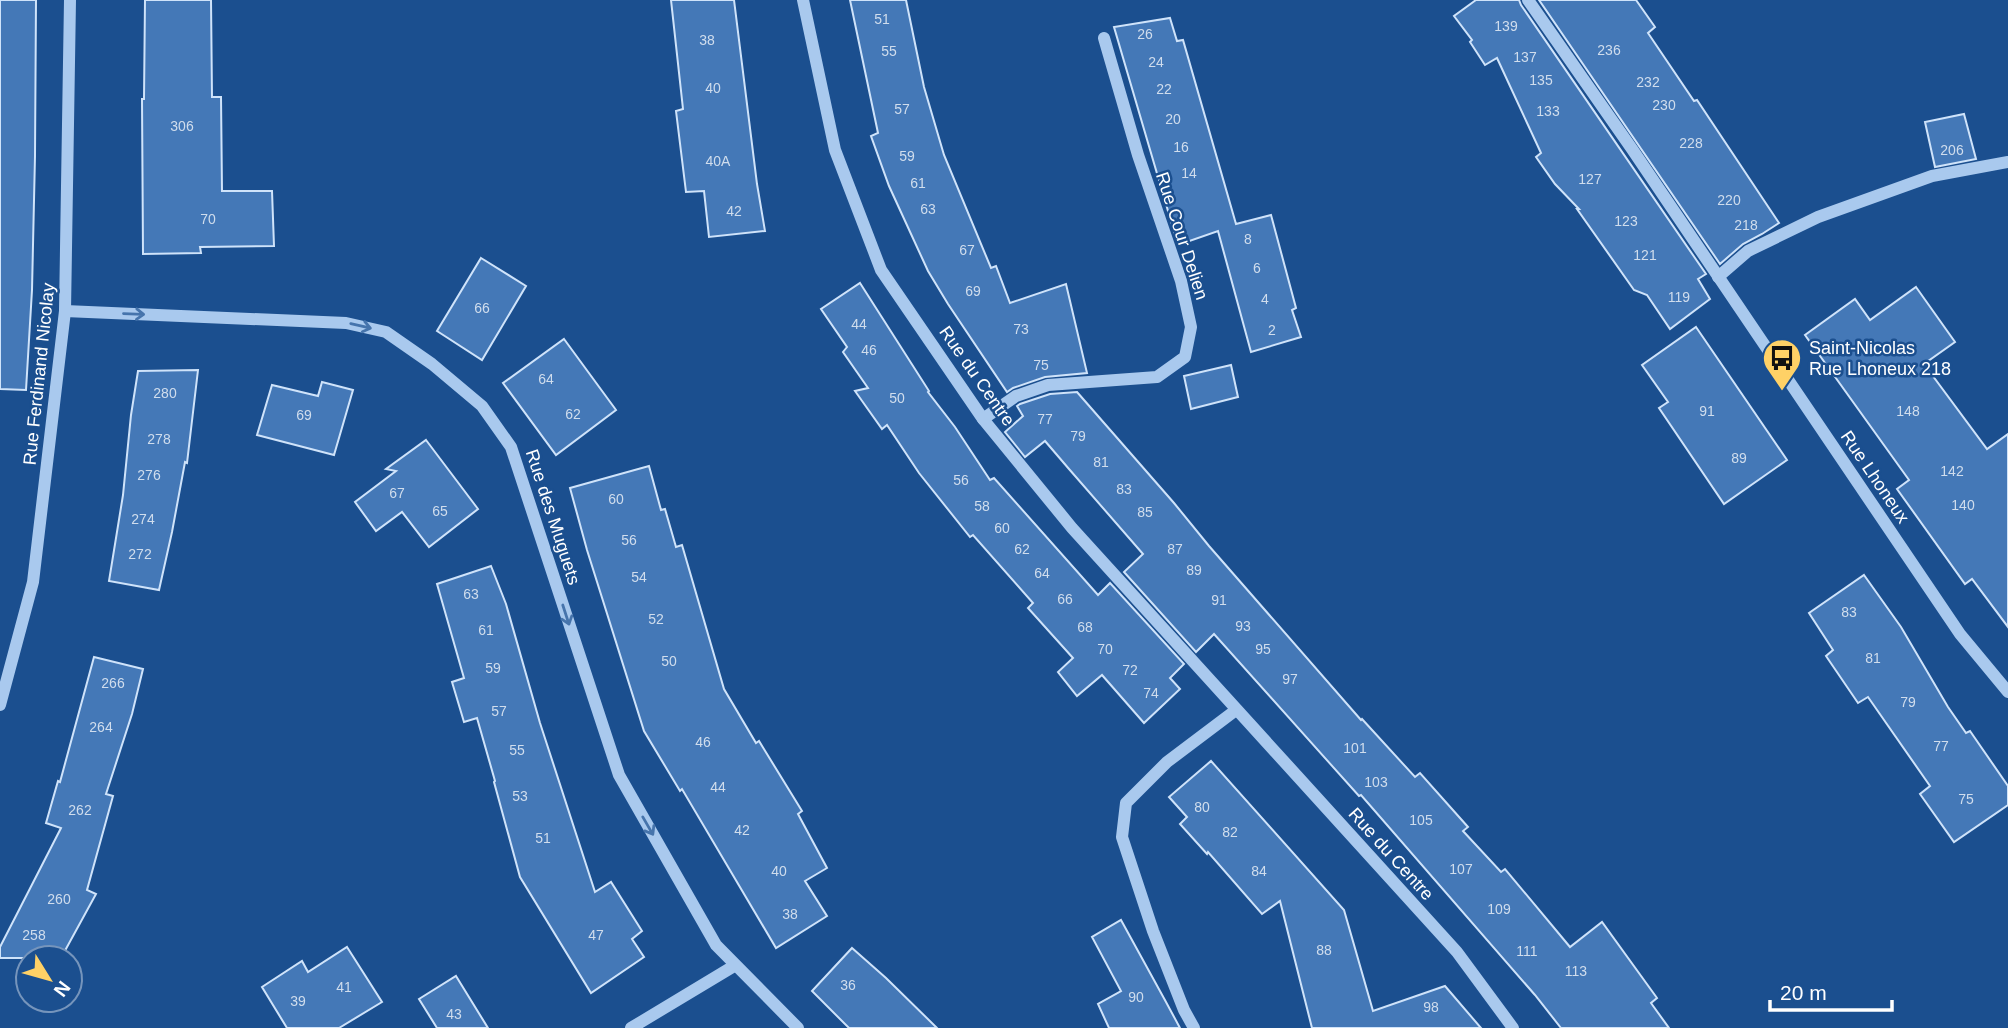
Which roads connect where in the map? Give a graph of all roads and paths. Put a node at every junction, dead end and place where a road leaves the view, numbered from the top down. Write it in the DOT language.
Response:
graph roads {
  1 [pos="70,0"];
  2 [pos="803,0"];
  3 [pos="1528,0"];
  4 [pos="1104,38"];
  5 [pos="2008,162"];
  6 [pos="1718,277"];
  7 [pos="65,311"];
  8 [pos="984,419"];
  9 [pos="2008,692"];
  10 [pos="0,705"];
  11 [pos="1236,710"];
  12 [pos="734,966"];
  13 [pos="631,1028"];
  14 [pos="798,1028"];
  15 [pos="1194,1028"];
  16 [pos="1513,1028"];
  1 -- 7 [label="street, Rue Ferdinand Nicolay"];
  2 -- 8 [label="street, Rue du Centre"];
  3 -- 6 [label="street, Rue Lhoneux"];
  4 -- 8 [label="street, Rue Cour Delien"];
  5 -- 6 [label="street"];
  6 -- 9 [label="street, Rue Lhoneux"];
  7 -- 10 [label="street, Rue Ferdinand Nicolay"];
  7 -- 12 [label="street, Rue des Muguets, one-way"];
  8 -- 11 [label="street, Rue du Centre"];
  11 -- 15 [label="street"];
  11 -- 16 [label="street, Rue du Centre"];
  12 -- 13 [label="street"];
  12 -- 14 [label="street, Rue des Muguets"];
}
